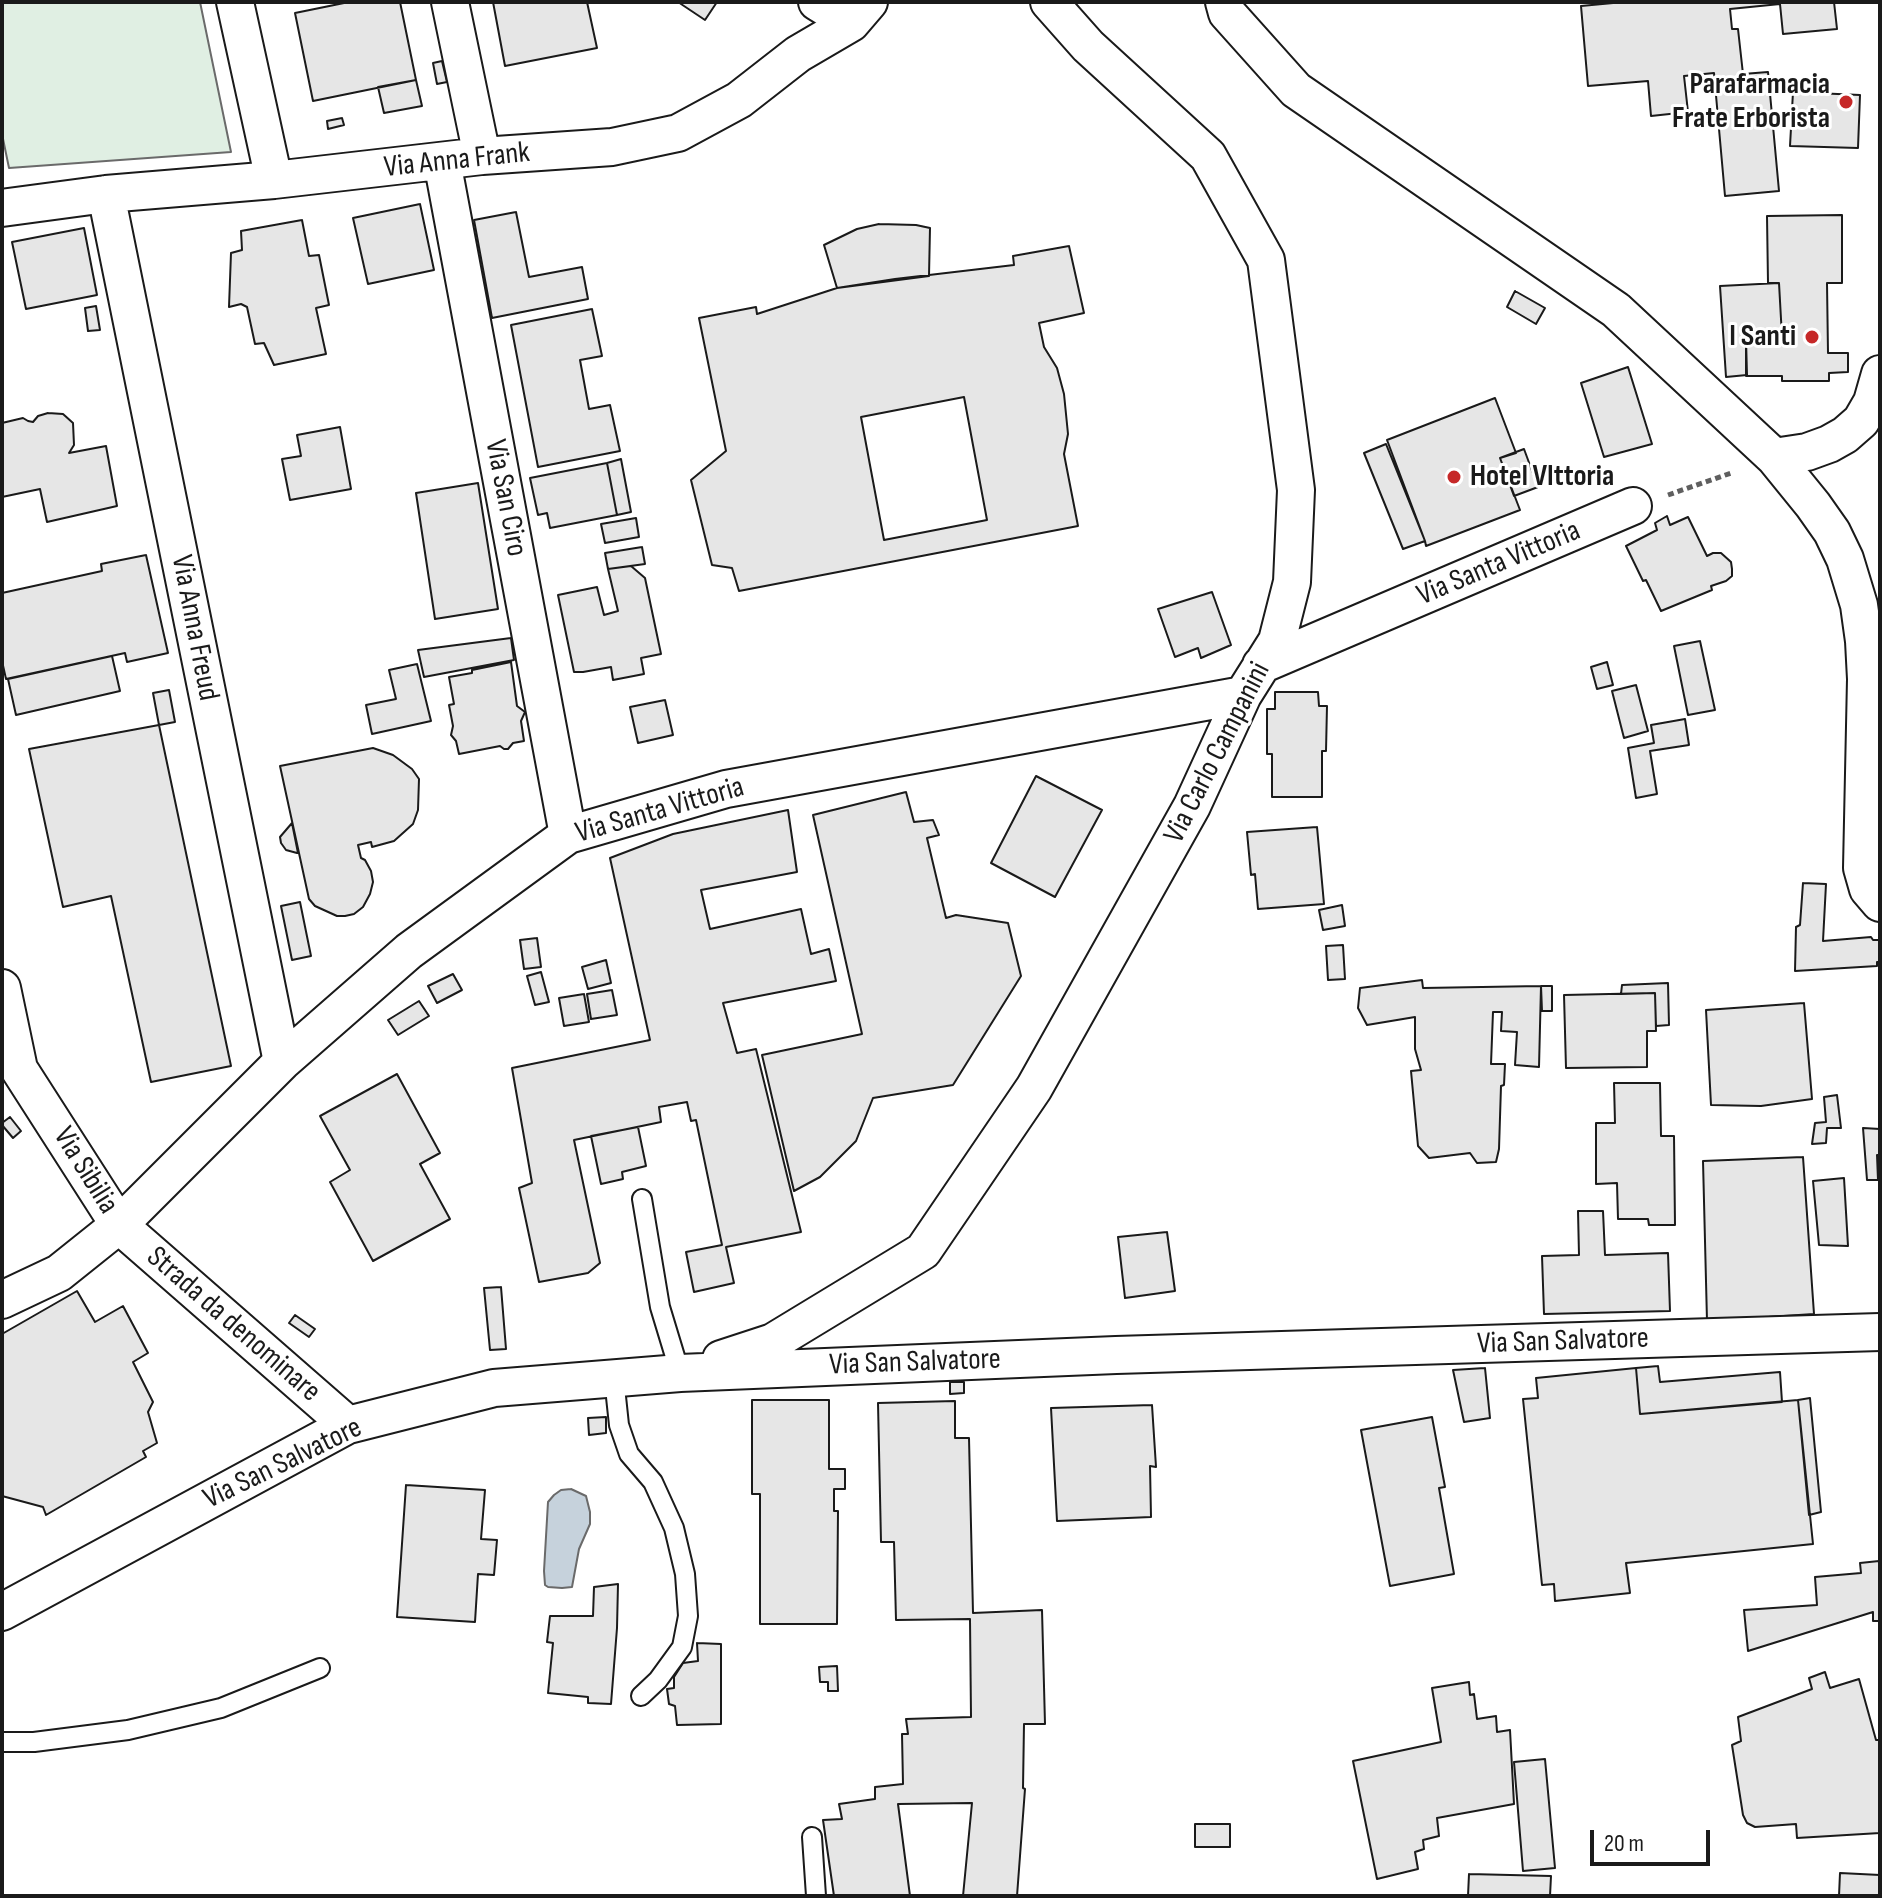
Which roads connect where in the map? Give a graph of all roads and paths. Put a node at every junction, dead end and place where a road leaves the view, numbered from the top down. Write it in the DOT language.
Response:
graph roads {
  1 [pos="235,2"];
  2 [pos="450,2"];
  3 [pos="817,2"];
  4 [pos="1049,2"];
  5 [pos="1224,2"];
  6 [pos="860,13"];
  7 [pos="482,156"];
  8 [pos="442,161"];
  9 [pos="274,180"];
  10 [pos="106,194"];
  11 [pos="2,208"];
  12 [pos="1880,374"];
  13 [pos="1774,457"];
  14 [pos="1740,470"];
  15 [pos="1633,506"];
  16 [pos="1252,680"];
  17 [pos="1873,686"];
  18 [pos="1872,748"];
  19 [pos="1871,809"];
  20 [pos="568,835"];
  21 [pos="1880,903"];
  22 [pos="2,988"];
  23 [pos="282,1062"];
  24 [pos="642,1199"];
  25 [pos="119,1225"];
  26 [pos="2,1300"];
  27 [pos="1880,1332"];
  28 [pos="680,1373"];
  29 [pos="614,1378"];
  30 [pos="348,1425"];
  31 [pos="2,1612"];
  32 [pos="320,1668"];
  33 [pos="641,1696"];
  34 [pos="2,1742"];
  35 [pos="812,1837"];
  36 [pos="816,1896"];
  1 -- 9 [label="street"];
  2 -- 7 [label="street"];
  3 -- 6 [label="street"];
  4 -- 16 [label="street, Via Carlo Campanini"];
  5 -- 13 [label="street"];
  6 -- 7 [label="street, Via Anna Frank"];
  7 -- 8 [label="street, Via Anna Frank"];
  8 -- 9 [label="street, Via Anna Frank"];
  8 -- 20 [label="street, Via San Ciro"];
  9 -- 10 [label="street, Via Anna Frank"];
  10 -- 11 [label="street, Via Anna Frank"];
  10 -- 23 [label="street, Via Anna Freud"];
  12 -- 13 [label="street"];
  13 -- 17 [label="street"];
  14 -- 15 [label="path"];
  15 -- 16 [label="street, Via Santa Vittoria"];
  16 -- 20 [label="street, Via Santa Vittoria"];
  16 -- 28 [label="street, Via Carlo Campanini"];
  17 -- 18 [label="street"];
  18 -- 19 [label="street"];
  19 -- 21 [label="street"];
  20 -- 23 [label="street, Via Santa Vittoria"];
  22 -- 25 [label="street, Via Sibilia"];
  23 -- 25 [label="street, Via Santa Vittoria"];
  24 -- 28 [label="lane"];
  25 -- 26 [label="street, Via Sibilia"];
  25 -- 30 [label="street, Strada da denominare"];
  27 -- 28 [label="street, Via San Salvatore"];
  28 -- 29 [label="street, Via San Salvatore"];
  29 -- 30 [label="street, Via San Salvatore"];
  29 -- 33 [label="lane"];
  30 -- 31 [label="street, Via San Salvatore"];
  32 -- 34 [label="lane"];
  35 -- 36 [label="lane"];
}
